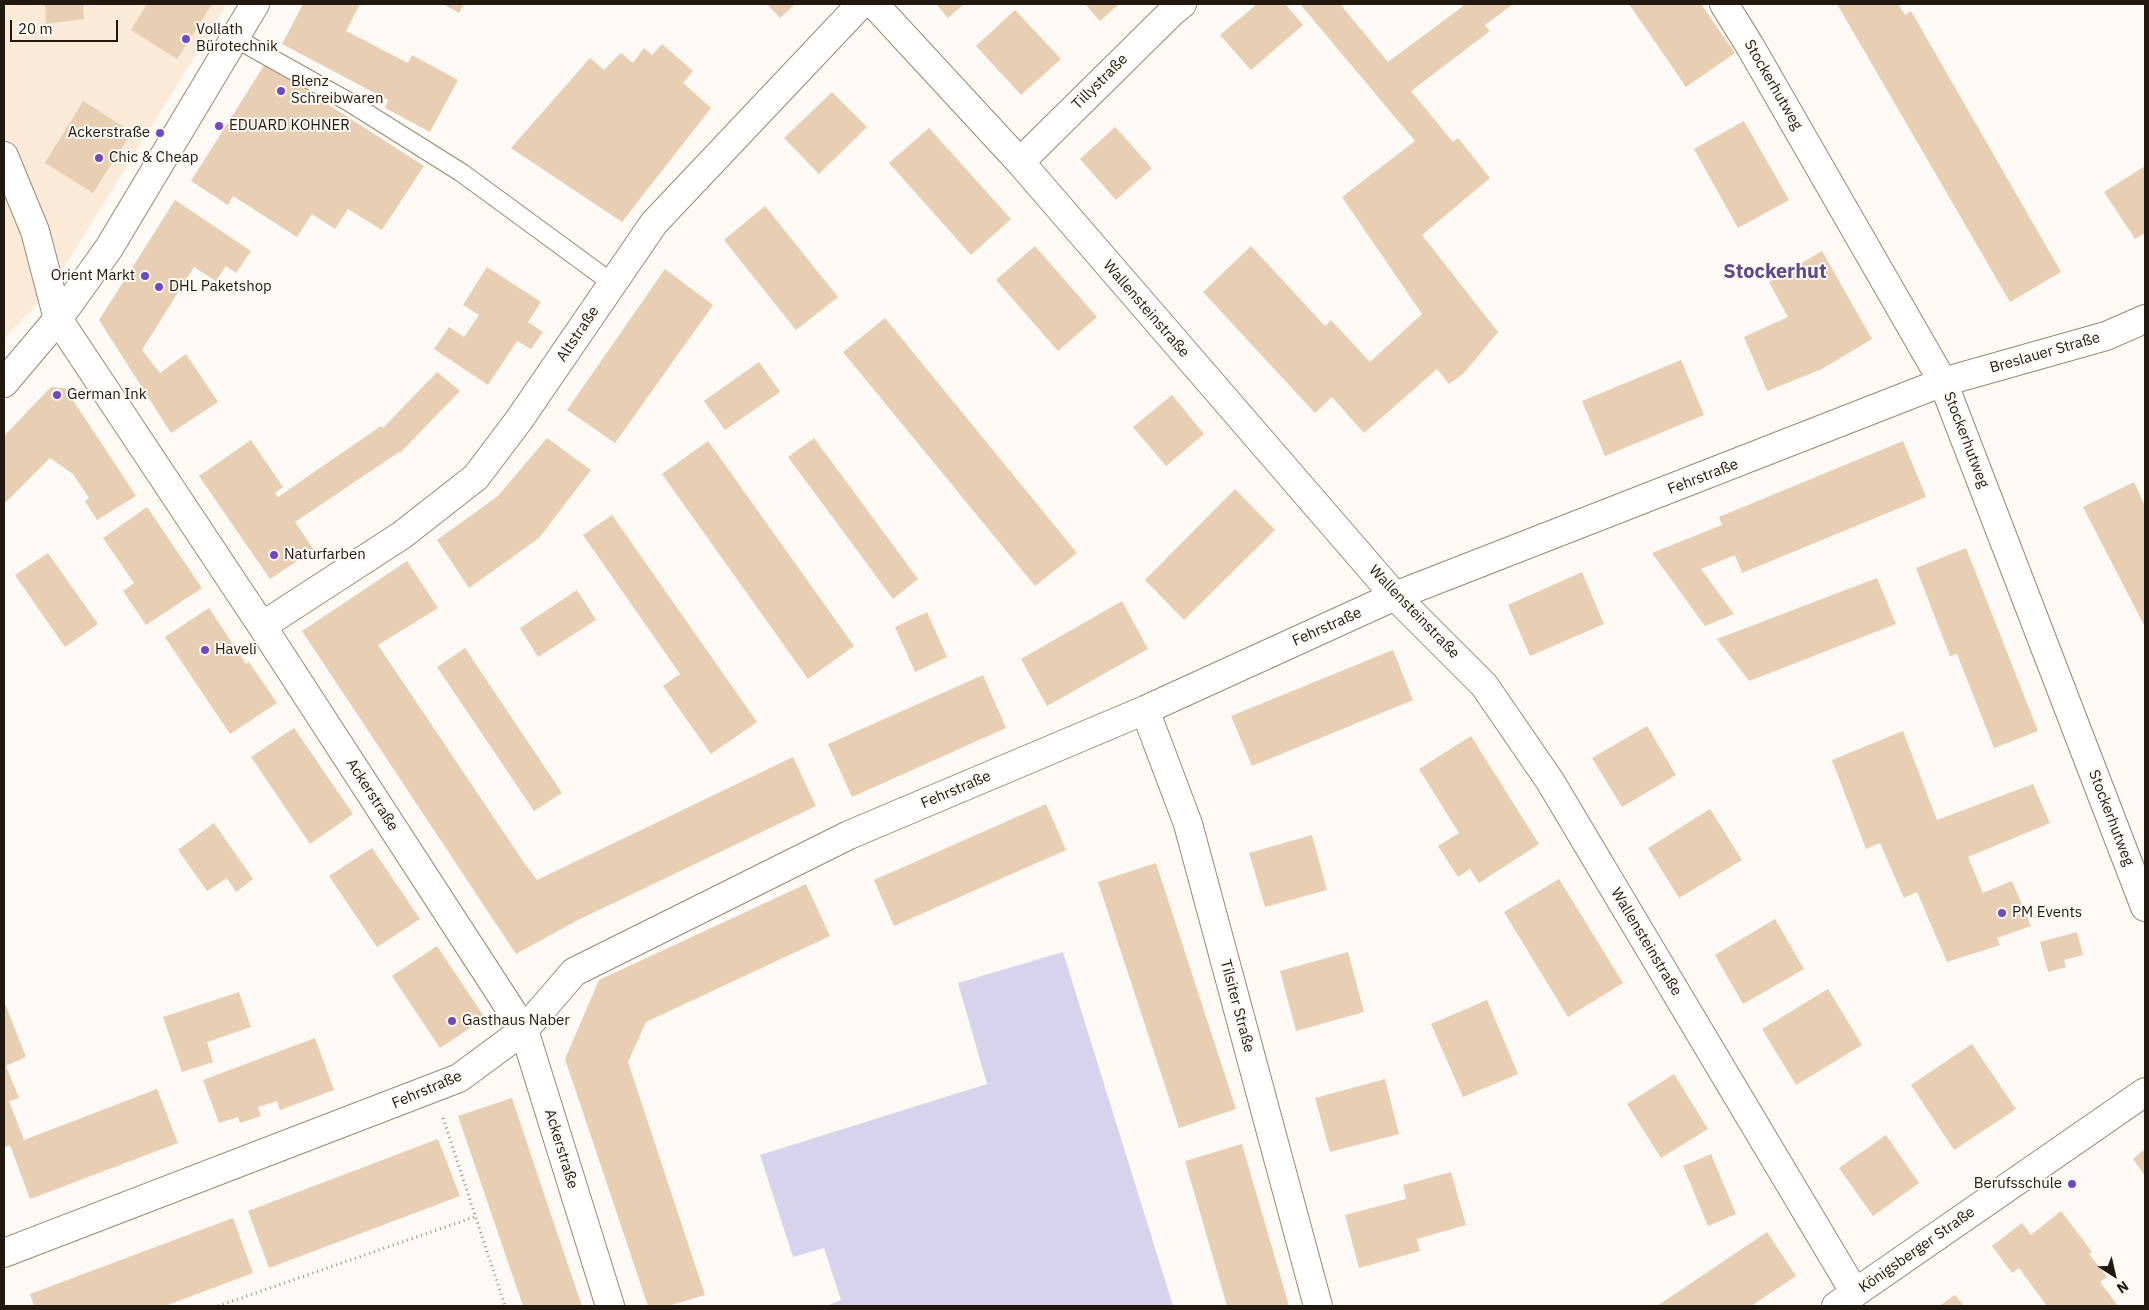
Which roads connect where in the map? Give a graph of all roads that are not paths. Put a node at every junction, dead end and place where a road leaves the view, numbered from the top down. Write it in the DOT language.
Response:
graph roads {
  1 [pos="254,4"];
  2 [pos="861,4"];
  3 [pos="874,4"];
  4 [pos="1182,4"];
  5 [pos="1724,4"];
  6 [pos="235,38"];
  7 [pos="4,156"];
  8 [pos="1020,162"];
  9 [pos="612,283"];
  10 [pos="58,319"];
  11 [pos="2145,320"];
  12 [pos="1943,382"];
  13 [pos="4,383"];
  14 [pos="1396,596"];
  15 [pos="262,626"];
  16 [pos="1145,710"];
  17 [pos="2145,907"];
  18 [pos="524,1030"];
  19 [pos="2145,1092"];
  20 [pos="4,1253"];
  21 [pos="1846,1300"];
  22 [pos="610,1306"];
  23 [pos="1318,1306"];
  1 -- 6 [label="street"];
  2 -- 9 [label="street, Altstraße"];
  3 -- 8 [label="street, Wallensteinstraße"];
  4 -- 8 [label="street, Tillystraße"];
  5 -- 12 [label="street, Stockerhutweg"];
  6 -- 9 [label="lane"];
  6 -- 10 [label="street"];
  7 -- 10 [label="street, Ackerstraße"];
  8 -- 14 [label="street, Wallensteinstraße"];
  9 -- 15 [label="street, Altstraße"];
  10 -- 13 [label="street"];
  10 -- 15 [label="street, Ackerstraße"];
  11 -- 12 [label="street, Breslauer Straße"];
  12 -- 14 [label="street, Fehrstraße"];
  12 -- 17 [label="street, Stockerhutweg"];
  14 -- 16 [label="street, Fehrstraße"];
  14 -- 21 [label="street, Wallensteinstraße"];
  15 -- 18 [label="street, Ackerstraße"];
  16 -- 18 [label="street, Fehrstraße"];
  16 -- 23 [label="street, Tilsiter Straße"];
  18 -- 20 [label="street, Fehrstraße"];
  18 -- 22 [label="street, Ackerstraße"];
  19 -- 21 [label="street, Königsberger Straße"];
}
